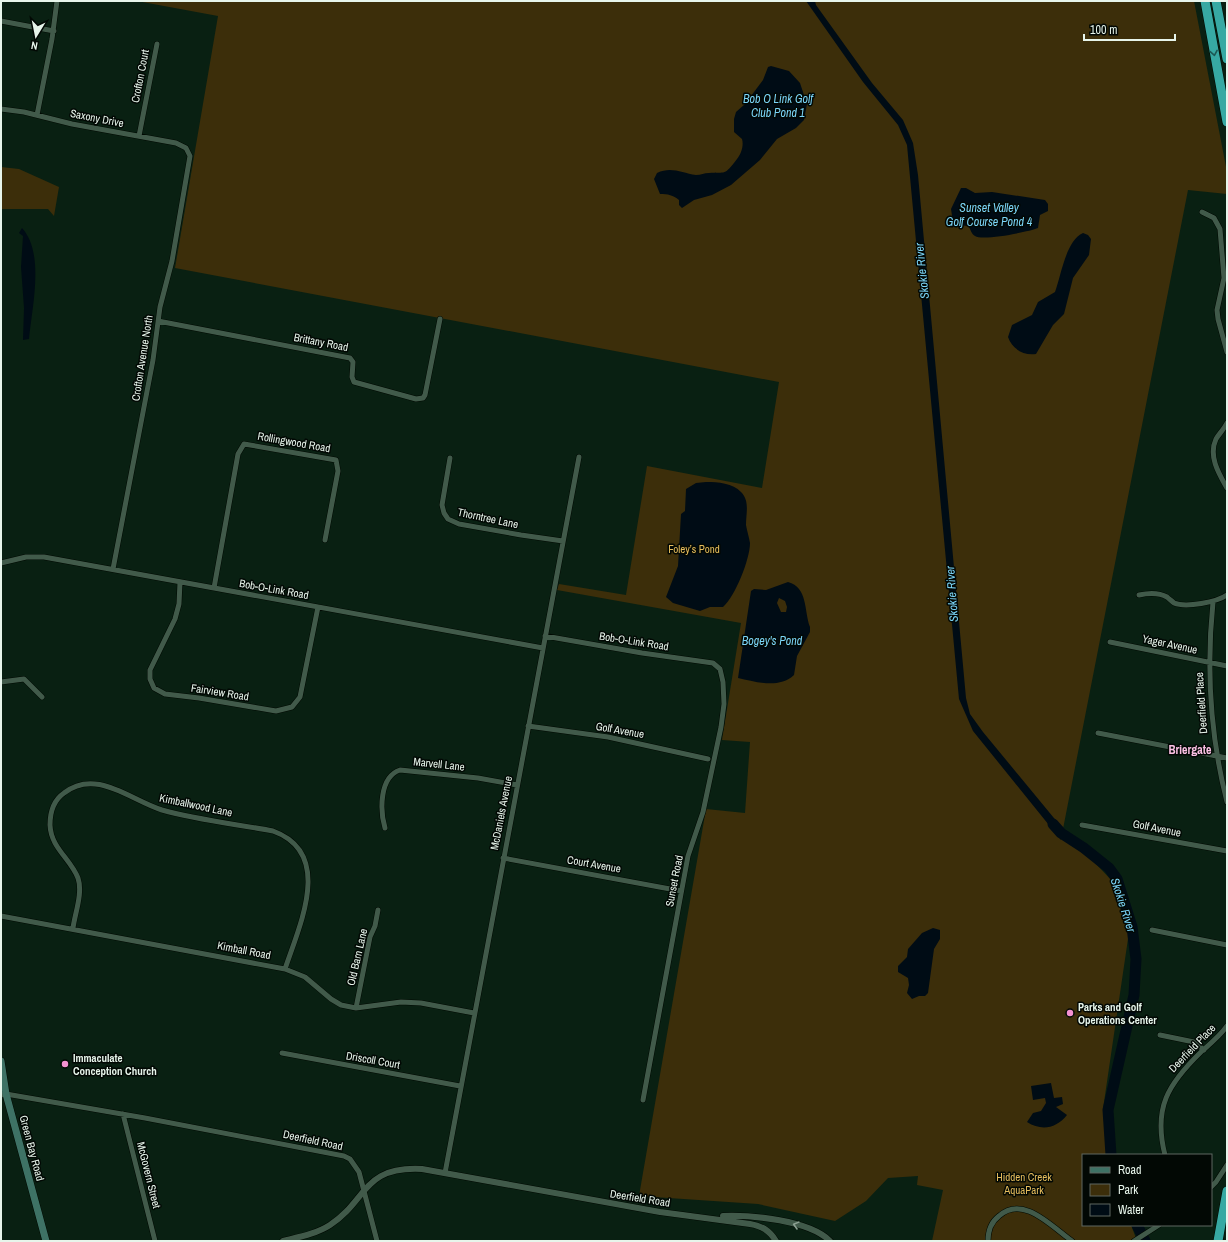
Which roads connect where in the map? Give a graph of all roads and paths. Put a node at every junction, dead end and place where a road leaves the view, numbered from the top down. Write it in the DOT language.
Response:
graph roads {
  1 [pos="57,1"];
  2 [pos="1205,1"];
  3 [pos="1216,1"];
  4 [pos="1,21"];
  5 [pos="54,31"];
  6 [pos="156,44"];
  7 [pos="1227,59"];
  8 [pos="1,109"];
  9 [pos="37,115"];
  10 [pos="1227,122"];
  11 [pos="139,136"];
  12 [pos="187,151"];
  13 [pos="1202,212"];
  14 [pos="440,319"];
  15 [pos="158,321"];
  16 [pos="1227,352"];
  17 [pos="1227,423"];
  18 [pos="579,457"];
  19 [pos="450,458"];
  20 [pos="1227,488"];
  21 [pos="325,540"];
  22 [pos="563,541"];
  23 [pos="1,563"];
  24 [pos="113,569"];
  25 [pos="180,582"];
  26 [pos="214,588"];
  27 [pos="1139,595"];
  28 [pos="1227,595"];
  29 [pos="1213,602"];
  30 [pos="318,607"];
  31 [pos="545,636"];
  32 [pos="1110,642"];
  33 [pos="543,648"];
  34 [pos="1209,662"];
  35 [pos="1227,666"];
  36 [pos="719,667"];
  37 [pos="1,682"];
  38 [pos="42,697"];
  39 [pos="528,726"];
  40 [pos="1098,733"];
  41 [pos="1217,757"];
  42 [pos="1227,758"];
  43 [pos="708,759"];
  44 [pos="517,785"];
  45 [pos="1227,802"];
  46 [pos="1082,825"];
  47 [pos="385,828"];
  48 [pos="1227,851"];
  49 [pos="503,858"];
  50 [pos="681,891"];
  51 [pos="378,910"];
  52 [pos="1,916"];
  53 [pos="73,928"];
  54 [pos="1152,930"];
  55 [pos="1227,945"];
  56 [pos="285,969"];
  57 [pos="356,1008"];
  58 [pos="474,1012"];
  59 [pos="1227,1026"];
  60 [pos="1160,1035"];
  61 [pos="1204,1050"];
  62 [pos="282,1053"];
  63 [pos="1,1061"];
  64 [pos="460,1086"];
  65 [pos="3,1094"];
  66 [pos="643,1100"];
  67 [pos="122,1114"];
  68 [pos="1165,1154"];
  69 [pos="1227,1165"];
  70 [pos="445,1173"];
  71 [pos="1212,1186"];
  72 [pos="363,1190"];
  73 [pos="1227,1190"];
  74 [pos="708,1217"];
  75 [pos="1158,1226"];
  76 [pos="46,1241"];
  77 [pos="155,1241"];
  78 [pos="283,1241"];
  79 [pos="377,1241"];
  80 [pos="776,1241"];
  81 [pos="830,1241"];
  82 [pos="988,1241"];
  83 [pos="1072,1241"];
  84 [pos="1134,1241"];
  85 [pos="1218,1241"];
  1 -- 5 [label="street"];
  2 -- 10 [label="highway, one-way"];
  3 -- 7 [label="highway"];
  4 -- 5 [label="street"];
  5 -- 9 [label="street"];
  6 -- 11 [label="street, Crofton Court"];
  8 -- 9 [label="street, Saxony Drive"];
  9 -- 11 [label="street, Saxony Drive"];
  11 -- 12 [label="street, Saxony Drive"];
  12 -- 15 [label="street, Crofton Avenue North"];
  13 -- 16 [label="street"];
  14 -- 15 [label="street, Brittany Road"];
  15 -- 24 [label="street, Crofton Avenue North"];
  17 -- 20 [label="street"];
  18 -- 22 [label="street, McDaniels Avenue"];
  19 -- 22 [label="street, Thorntree Lane"];
  21 -- 26 [label="street, Rollingwood Road"];
  22 -- 31 [label="street, McDaniels Avenue"];
  23 -- 24 [label="street, Bob-O-Link Road"];
  24 -- 25 [label="street, Bob-O-Link Road"];
  25 -- 26 [label="street, Bob-O-Link Road"];
  25 -- 30 [label="street, Fairview Road"];
  26 -- 30 [label="street, Bob-O-Link Road"];
  27 -- 29 [label="street"];
  28 -- 29 [label="street"];
  29 -- 34 [label="street, Deerfield Place"];
  30 -- 33 [label="street, Bob-O-Link Road"];
  31 -- 33 [label="street, McDaniels Avenue"];
  31 -- 36 [label="street, Bob-O-Link Road"];
  32 -- 34 [label="street, Yager Avenue"];
  33 -- 39 [label="street, McDaniels Avenue"];
  34 -- 35 [label="street, Yager Avenue"];
  34 -- 41 [label="street, Deerfield Place"];
  36 -- 50 [label="street, Sunset Road"];
  37 -- 38 [label="street"];
  39 -- 43 [label="street, Golf Avenue"];
  39 -- 44 [label="street, McDaniels Avenue"];
  40 -- 41 [label="street"];
  41 -- 42 [label="street"];
  41 -- 45 [label="street, Deerfield Place"];
  44 -- 47 [label="street, Marvell Lane"];
  44 -- 49 [label="street, McDaniels Avenue"];
  46 -- 48 [label="street, Golf Avenue"];
  49 -- 50 [label="street, Court Avenue"];
  49 -- 58 [label="street, McDaniels Avenue"];
  50 -- 66 [label="street, Sunset Road"];
  51 -- 57 [label="street, Old Barn Lane"];
  52 -- 53 [label="street, Kimball Road"];
  53 -- 56 [label="street, Kimball Road"];
  53 -- 56 [label="street, Kimballwood Lane"];
  54 -- 55 [label="street"];
  56 -- 57 [label="street, Kimball Road"];
  57 -- 58 [label="street, Kimball Road"];
  58 -- 64 [label="street, McDaniels Avenue"];
  59 -- 61 [label="street, Deerfield Place"];
  60 -- 61 [label="street"];
  61 -- 68 [label="street, Deerfield Place"];
  62 -- 64 [label="street, Driscoll Court"];
  63 -- 65 [label="main road, Green Bay Road"];
  64 -- 70 [label="street, McDaniels Avenue"];
  65 -- 67 [label="street, Deerfield Road"];
  65 -- 76 [label="main road, Green Bay Road"];
  67 -- 72 [label="street, Deerfield Road"];
  67 -- 77 [label="street, McGovern Street"];
  69 -- 71 [label="street"];
  70 -- 72 [label="street, Deerfield Road"];
  70 -- 74 [label="street, Deerfield Road"];
  72 -- 78 [label="street"];
  72 -- 79 [label="street"];
  73 -- 85 [label="highway"];
  74 -- 80 [label="street, Deerfield Road"];
  81 -- 74 [label="street, Deerfield Road, one-way"];
  75 -- 84 [label="street"];
  82 -- 83 [label="street"];
}
